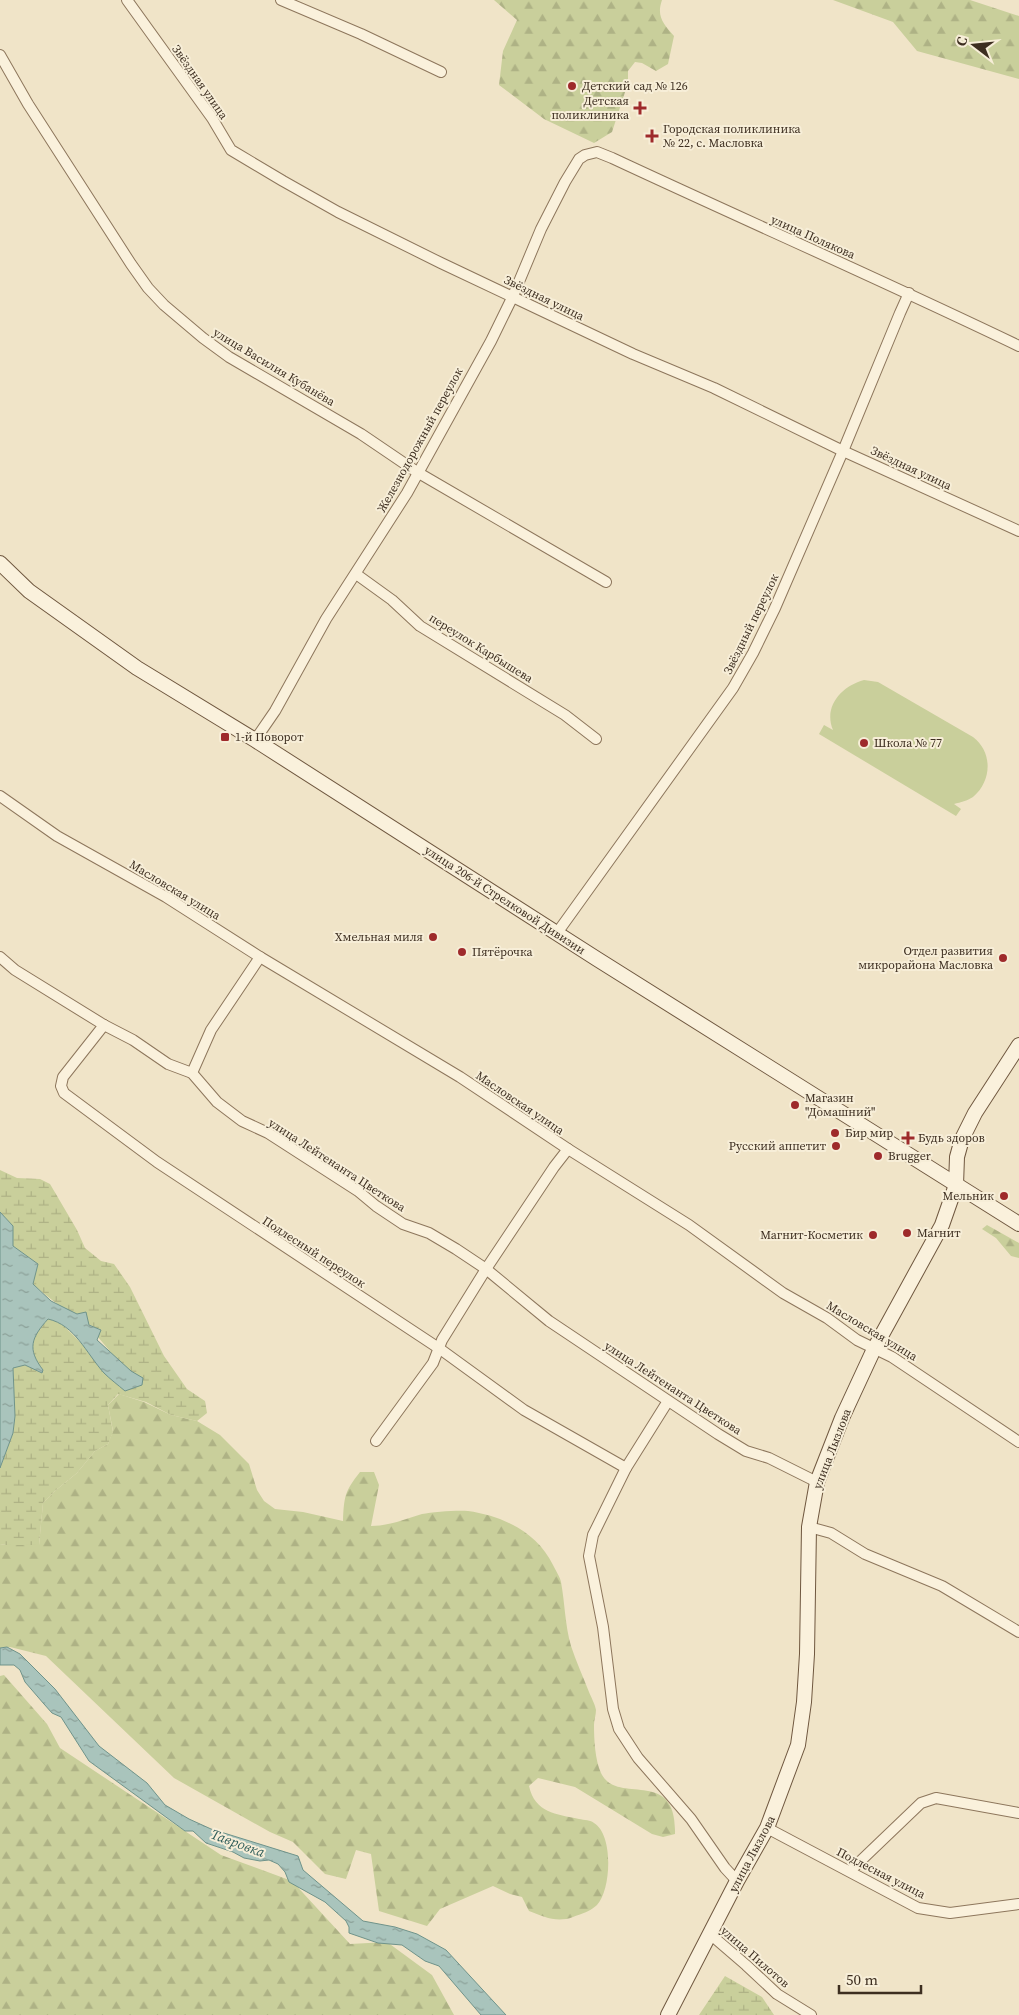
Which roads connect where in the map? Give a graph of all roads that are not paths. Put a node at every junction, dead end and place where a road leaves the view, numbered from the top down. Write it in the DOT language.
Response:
graph roads {
  1 [pos="127,0"];
  2 [pos="281,0"];
  3 [pos="0,55"];
  4 [pos="442,72"];
  5 [pos="597,152"];
  6 [pos="909,293"];
  7 [pos="513,296"];
  8 [pos="1019,346"];
  9 [pos="843,451"];
  10 [pos="416,472"];
  11 [pos="1019,531"];
  12 [pos="0,563"];
  13 [pos="356,574"];
  14 [pos="606,582"];
  15 [pos="596,739"];
  16 [pos="255,740"];
  17 [pos="0,796"];
  18 [pos="557,933"];
  19 [pos="260,957"];
  20 [pos="0,958"];
  21 [pos="104,1025"];
  22 [pos="1019,1045"];
  23 [pos="192,1073"];
  24 [pos="568,1149"];
  25 [pos="956,1185"];
  26 [pos="1019,1224"];
  27 [pos="486,1269"];
  28 [pos="440,1348"];
  29 [pos="874,1349"];
  30 [pos="668,1401"];
  31 [pos="376,1441"];
  32 [pos="1019,1442"];
  33 [pos="626,1468"];
  34 [pos="817,1482"];
  35 [pos="809,1527"];
  36 [pos="1019,1632"];
  37 [pos="1019,1813"];
  38 [pos="767,1828"];
  39 [pos="850,1871"];
  40 [pos="737,1881"];
  41 [pos="1019,1904"];
  42 [pos="710,1934"];
  43 [pos="668,2015"];
  44 [pos="810,2015"];
  1 -- 7 [label="street, Звёздная улица"];
  2 -- 4 [label="street"];
  3 -- 10 [label="street, улица Василия Кубанёва"];
  5 -- 6 [label="street, улица Полякова"];
  5 -- 7 [label="street, Железнодорожный переулок"];
  6 -- 8 [label="street, улица Полякова"];
  6 -- 9 [label="street, Звёздный переулок"];
  7 -- 9 [label="street, Звёздная улица"];
  7 -- 10 [label="street, Железнодорожный переулок"];
  9 -- 11 [label="street, Звёздная улица"];
  9 -- 18 [label="street, Звёздный переулок"];
  10 -- 13 [label="street, Железнодорожный переулок"];
  10 -- 14 [label="street, улица Василия Кубанёва"];
  12 -- 16 [label="main road, улица 206-й Стрелковой Дивизии"];
  13 -- 15 [label="street, переулок Карбышева"];
  13 -- 16 [label="street, Железнодорожный переулок"];
  16 -- 18 [label="main road, улица 206-й Стрелковой Дивизии"];
  17 -- 19 [label="street, Масловская улица"];
  18 -- 25 [label="main road, улица 206-й Стрелковой Дивизии"];
  19 -- 23 [label="street"];
  19 -- 24 [label="street, Масловская улица"];
  20 -- 21 [label="street, улица Лейтенанта Цветкова"];
  21 -- 23 [label="street, улица Лейтенанта Цветкова"];
  21 -- 28 [label="street, Подлесный переулок"];
  22 -- 25 [label="main road, улица Лызлова"];
  23 -- 27 [label="street, улица Лейтенанта Цветкова"];
  24 -- 27 [label="street"];
  24 -- 29 [label="street, Масловская улица"];
  25 -- 26 [label="main road, улица 206-й Стрелковой Дивизии"];
  25 -- 29 [label="main road, улица Лызлова"];
  27 -- 28 [label="street"];
  27 -- 30 [label="street, улица Лейтенанта Цветкова"];
  28 -- 31 [label="street"];
  28 -- 33 [label="street, Подлесный переулок"];
  29 -- 32 [label="street, Масловская улица"];
  29 -- 34 [label="main road, улица Лызлова"];
  30 -- 33 [label="street"];
  30 -- 34 [label="street, улица Лейтенанта Цветкова"];
  33 -- 40 [label="street"];
  34 -- 35 [label="main road, улица Лызлова"];
  35 -- 36 [label="street"];
  35 -- 38 [label="main road, улица Лызлова"];
  37 -- 39 [label="street"];
  38 -- 39 [label="street, Подлесная улица"];
  38 -- 40 [label="main road, улица Лызлова"];
  39 -- 41 [label="street, Подлесная улица"];
  40 -- 42 [label="main road, улица Лызлова"];
  42 -- 43 [label="main road, улица Лызлова"];
  42 -- 44 [label="street, улица Пилотов"];
}
